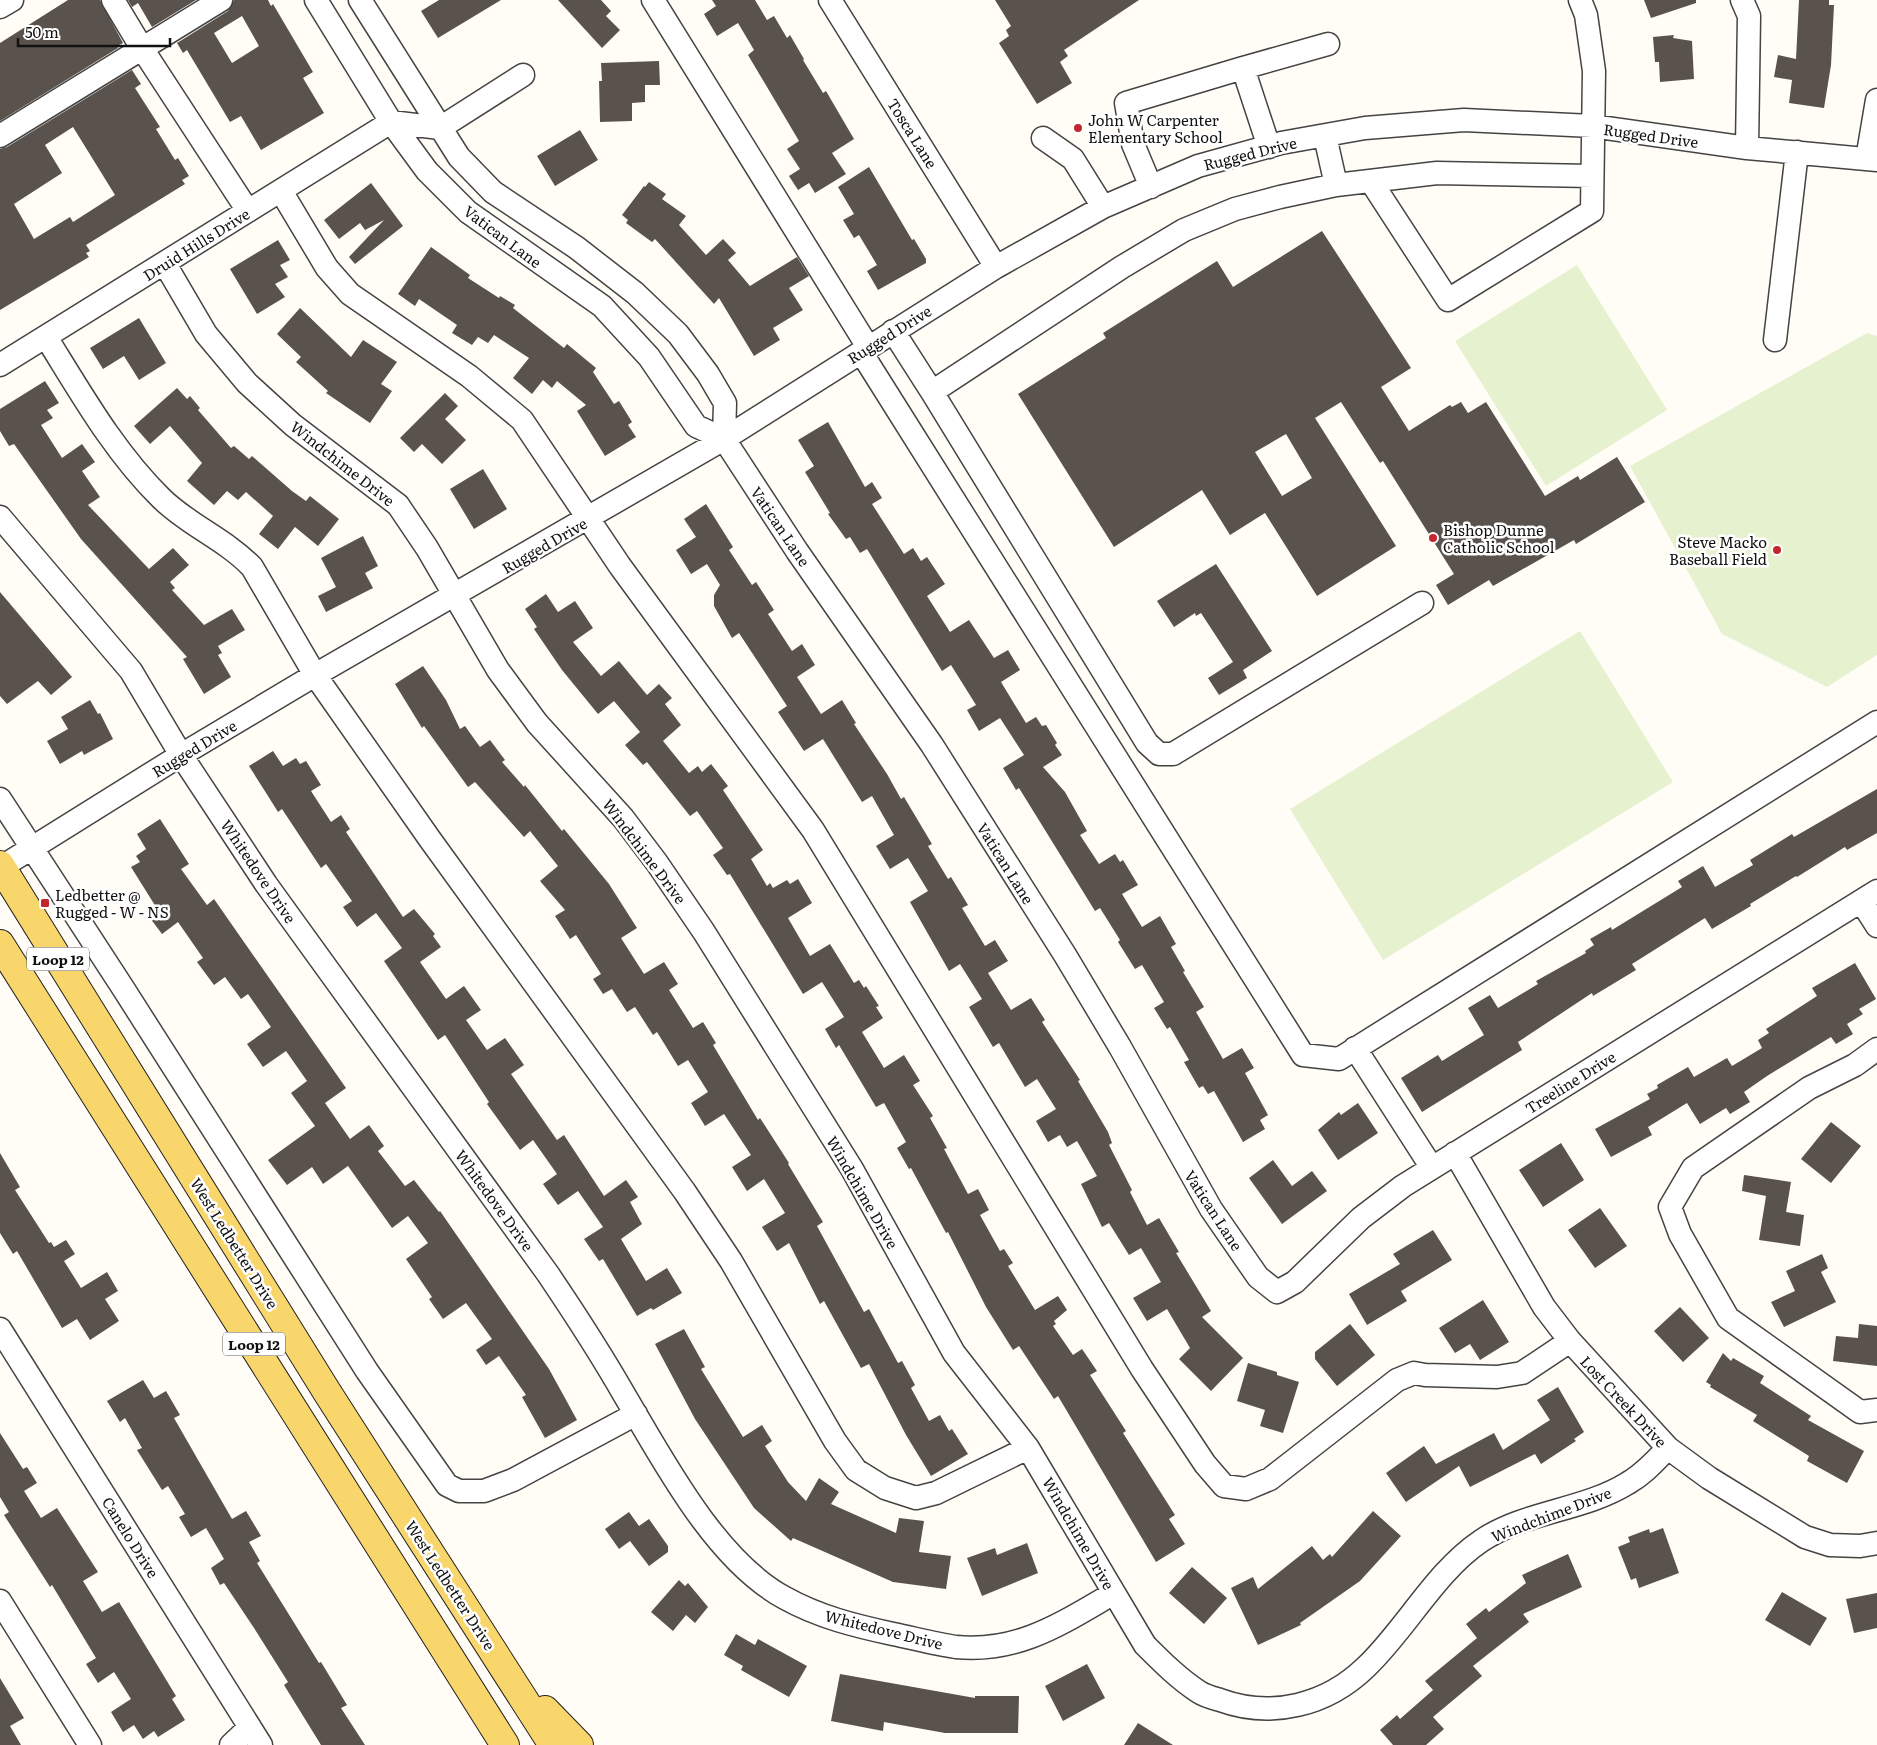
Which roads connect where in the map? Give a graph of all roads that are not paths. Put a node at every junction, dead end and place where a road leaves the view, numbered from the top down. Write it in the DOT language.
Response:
graph roads {
  1 [pos="12,0"];
  2 [pos="113,0"];
  3 [pos="221,0"];
  4 [pos="316,0"];
  5 [pos="360,0"];
  6 [pos="653,0"];
  7 [pos="830,0"];
  8 [pos="1580,0"];
  9 [pos="1742,0"];
  10 [pos="0,7"];
  11 [pos="1328,44"];
  12 [pos="143,50"];
  13 [pos="1243,68"];
  14 [pos="523,75"];
  15 [pos="1877,100"];
  16 [pos="391,122"];
  17 [pos="1592,126"];
  18 [pos="440,128"];
  19 [pos="0,136"];
  20 [pos="1325,136"];
  21 [pos="1043,138"];
  22 [pos="1270,147"];
  23 [pos="1747,148"];
  24 [pos="1797,152"];
  25 [pos="1872,159"];
  26 [pos="1592,176"];
  27 [pos="1372,183"];
  28 [pos="1336,185"];
  29 [pos="1150,187"];
  30 [pos="282,191"];
  31 [pos="1103,207"];
  32 [pos="248,212"];
  33 [pos="164,264"];
  34 [pos="996,267"];
  35 [pos="894,331"];
  36 [pos="46,337"];
  37 [pos="1775,340"];
  38 [pos="864,349"];
  39 [pos="0,365"];
  40 [pos="932,392"];
  41 [pos="724,439"];
  42 [pos="0,517"];
  43 [pos="589,519"];
  44 [pos="454,597"];
  45 [pos="1422,603"];
  46 [pos="315,675"];
  47 [pos="1877,722"];
  48 [pos="181,755"];
  49 [pos="0,799"];
  50 [pos="32,848"];
  51 [pos="0,867"];
  52 [pos="1869,896"];
  53 [pos="1877,926"];
  54 [pos="0,944"];
  55 [pos="1356,1048"];
  56 [pos="1877,1049"];
  57 [pos="1455,1153"];
  58 [pos="1432,1168"];
  59 [pos="1278,1292"];
  60 [pos="0,1329"];
  61 [pos="1570,1342"];
  62 [pos="327,1392"];
  63 [pos="1877,1410"];
  64 [pos="296,1411"];
  65 [pos="636,1414"];
  66 [pos="1028,1448"];
  67 [pos="1668,1448"];
  68 [pos="1877,1542"];
  69 [pos="1114,1593"];
  70 [pos="0,1601"];
  71 [pos="504,1669"];
  72 [pos="255,1736"];
  73 [pos="503,1742"];
  74 [pos="90,1745"];
  75 [pos="231,1745"];
  76 [pos="553,1745"];
  77 [pos="578,1745"];
  1 -- 10 [label="street"];
  2 -- 12 [label="street"];
  3 -- 12 [label="street"];
  4 -- 16 [label="street, Vatican Lane"];
  5 -- 18 [label="street, Vatican Lane"];
  6 -- 38 [label="street"];
  7 -- 34 [label="street, Tosca Lane"];
  8 -- 17 [label="street"];
  9 -- 23 [label="street"];
  11 -- 13 [label="street"];
  12 -- 19 [label="street"];
  12 -- 32 [label="street"];
  13 -- 22 [label="street"];
  13 -- 29 [label="street"];
  14 -- 18 [label="street"];
  15 -- 25 [label="street"];
  16 -- 18 [label="street"];
  16 -- 30 [label="street, Druid Hills Drive"];
  16 -- 41 [label="street, Vatican Lane"];
  17 -- 20 [label="street, Rugged Drive"];
  17 -- 23 [label="street, Rugged Drive"];
  17 -- 26 [label="street"];
  18 -- 41 [label="street, Vatican Lane"];
  20 -- 22 [label="street, Rugged Drive"];
  20 -- 28 [label="street"];
  21 -- 31 [label="street"];
  22 -- 29 [label="street, Rugged Drive"];
  23 -- 24 [label="street, Rugged Drive"];
  24 -- 25 [label="street, Rugged Drive"];
  24 -- 37 [label="street"];
  26 -- 27 [label="street"];
  26 -- 27 [label="street"];
  27 -- 28 [label="street"];
  28 -- 40 [label="street"];
  29 -- 31 [label="street, Rugged Drive"];
  30 -- 32 [label="street, Druid Hills Drive"];
  30 -- 43 [label="street"];
  31 -- 34 [label="street, Rugged Drive"];
  32 -- 33 [label="street, Druid Hills Drive"];
  33 -- 36 [label="street, Druid Hills Drive"];
  33 -- 44 [label="street, Windchime Drive"];
  34 -- 35 [label="street, Rugged Drive"];
  35 -- 38 [label="street, Rugged Drive"];
  35 -- 40 [label="street"];
  36 -- 39 [label="street, Druid Hills Drive"];
  36 -- 46 [label="street"];
  38 -- 41 [label="street, Rugged Drive"];
  38 -- 55 [label="street"];
  40 -- 45 [label="street"];
  41 -- 43 [label="street, Rugged Drive"];
  41 -- 59 [label="street, Vatican Lane"];
  42 -- 48 [label="street, Whitedove Drive"];
  43 -- 44 [label="street, Rugged Drive"];
  43 -- 61 [label="street"];
  44 -- 46 [label="street, Rugged Drive"];
  44 -- 66 [label="street, Windchime Drive"];
  46 -- 48 [label="street, Rugged Drive"];
  46 -- 66 [label="street"];
  47 -- 55 [label="street"];
  48 -- 50 [label="street, Rugged Drive"];
  48 -- 65 [label="street, Whitedove Drive"];
  49 -- 50 [label="street"];
  50 -- 51 [label="street, Rugged Drive"];
  50 -- 65 [label="street"];
  51 -- 62 [label="main road, West Ledbetter Drive / Loop 12"];
  52 -- 53 [label="street"];
  52 -- 57 [label="street, Treeline Drive"];
  54 -- 64 [label="main road, Loop 12"];
  55 -- 58 [label="street"];
  56 -- 63 [label="street"];
  57 -- 58 [label="street, Treeline Drive"];
  57 -- 61 [label="street, Lost Creek Drive"];
  58 -- 59 [label="street, Treeline Drive"];
  60 -- 72 [label="street, Canelo Drive"];
  61 -- 67 [label="street, Lost Creek Drive"];
  62 -- 64 [label="main road"];
  62 -- 71 [label="main road, West Ledbetter Drive / Loop 12"];
  64 -- 73 [label="main road, Loop 12"];
  65 -- 69 [label="street, Whitedove Drive"];
  66 -- 69 [label="street, Windchime Drive"];
  67 -- 68 [label="street, Lost Creek Drive"];
  67 -- 69 [label="street, Windchime Drive"];
  70 -- 74 [label="street"];
  71 -- 76 [label="main road, West Ledbetter Drive / Loop 12"];
  71 -- 77 [label="main road"];
  72 -- 75 [label="street"];
}
